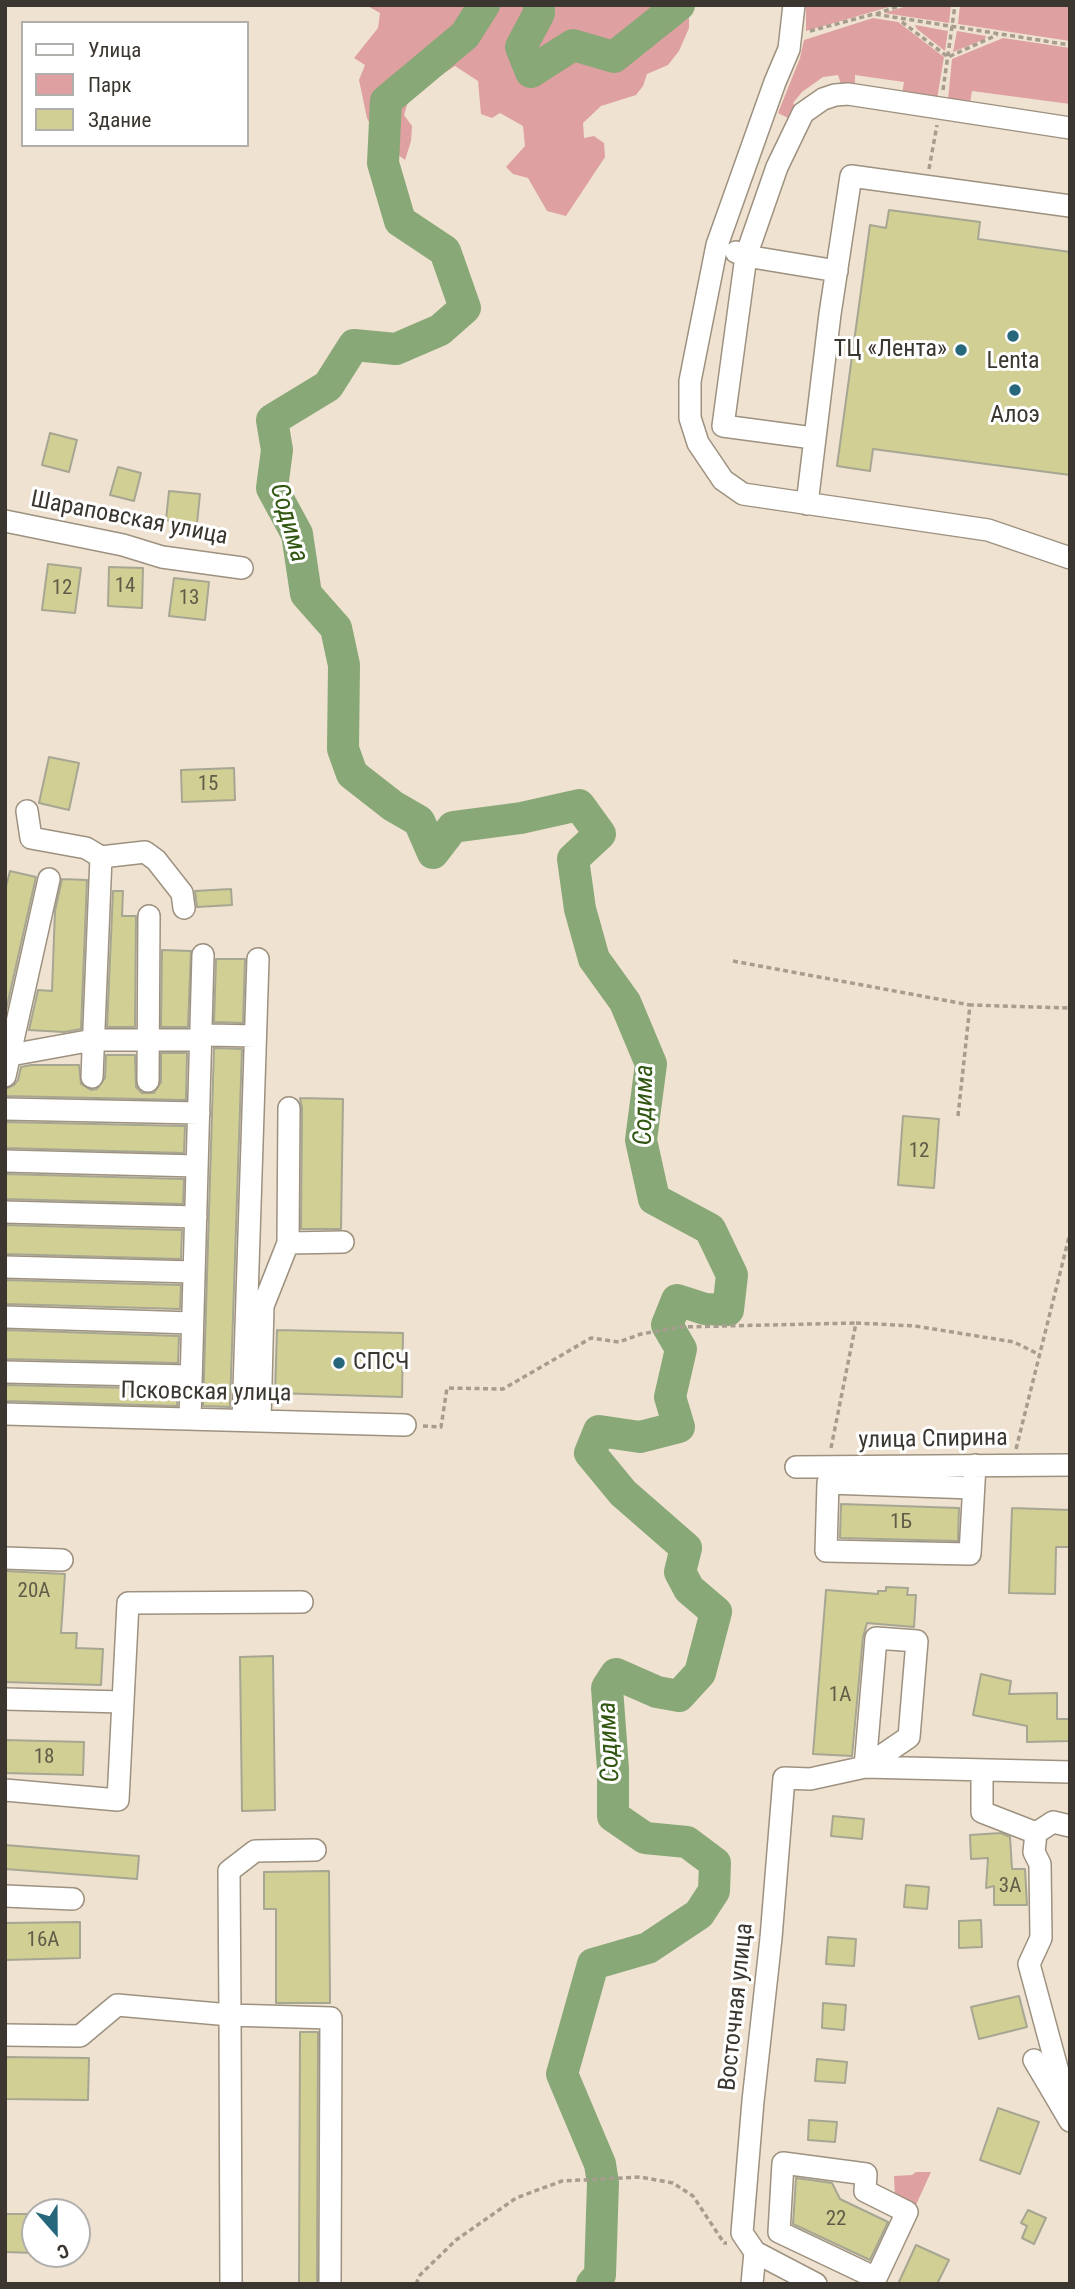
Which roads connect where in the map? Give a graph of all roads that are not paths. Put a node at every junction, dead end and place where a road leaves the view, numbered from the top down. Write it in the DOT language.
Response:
graph roads {
  1 [pos="794,5"];
  2 [pos="1070,128"];
  3 [pos="1070,206"];
  4 [pos="717,245"];
  5 [pos="746,256"];
  6 [pos="837,271"];
  7 [pos="813,438"];
  8 [pos="807,504"];
  9 [pos="5,521"];
  10 [pos="1070,558"];
  11 [pos="242,568"];
  12 [pos="27,811"];
  13 [pos="101,857"];
  14 [pos="49,879"];
  15 [pos="184,908"];
  16 [pos="149,916"];
  17 [pos="203,955"];
  18 [pos="258,959"];
  19 [pos="255,1035"];
  20 [pos="201,1037"];
  21 [pos="93,1040"];
  22 [pos="148,1040"];
  23 [pos="6,1063"];
  24 [pos="92,1077"];
  25 [pos="148,1080"];
  26 [pos="289,1108"];
  27 [pos="5,1109"];
  28 [pos="199,1113"];
  29 [pos="5,1161"];
  30 [pos="197,1166"];
  31 [pos="5,1212"];
  32 [pos="195,1217"];
  33 [pos="343,1242"];
  34 [pos="288,1243"];
  35 [pos="5,1267"];
  36 [pos="194,1272"];
  37 [pos="5,1317"];
  38 [pos="192,1323"];
  39 [pos="5,1371"];
  40 [pos="191,1376"];
  41 [pos="5,1414"];
  42 [pos="190,1419"];
  43 [pos="251,1421"];
  44 [pos="405,1425"];
  45 [pos="975,1465"];
  46 [pos="1070,1465"];
  47 [pos="796,1467"];
  48 [pos="828,1475"];
  49 [pos="973,1488"];
  50 [pos="5,1558"];
  51 [pos="62,1560"];
  52 [pos="302,1602"];
  53 [pos="5,1699"];
  54 [pos="123,1702"];
  55 [pos="865,1767"];
  56 [pos="982,1770"];
  57 [pos="1070,1772"];
  58 [pos="5,1790"];
  59 [pos="1070,1826"];
  60 [pos="1036,1833"];
  61 [pos="315,1850"];
  62 [pos="5,1896"];
  63 [pos="74,1899"];
  64 [pos="230,2015"];
  65 [pos="5,2035"];
  66 [pos="1034,2060"];
  67 [pos="1057,2099"];
  68 [pos="1070,2121"];
  69 [pos="748,2164"];
  70 [pos="783,2169"];
  71 [pos="751,2246"];
  72 [pos="874,2281"];
  73 [pos="231,2284"];
  74 [pos="330,2284"];
  75 [pos="752,2284"];
  76 [pos="816,2284"];
  1 -- 4 [label="street"];
  2 -- 5 [label="street"];
  3 -- 6 [label="street"];
  4 -- 5 [label="street"];
  4 -- 8 [label="street"];
  5 -- 6 [label="street"];
  5 -- 7 [label="street"];
  6 -- 7 [label="street"];
  7 -- 8 [label="street"];
  8 -- 10 [label="street"];
  9 -- 11 [label="street, Шараповская улица"];
  12 -- 13 [label="street"];
  13 -- 15 [label="street"];
  13 -- 21 [label="street"];
  14 -- 23 [label="street"];
  16 -- 22 [label="street"];
  17 -- 20 [label="street"];
  18 -- 19 [label="street"];
  19 -- 20 [label="street"];
  19 -- 43 [label="street"];
  20 -- 22 [label="street"];
  20 -- 28 [label="street"];
  21 -- 22 [label="street"];
  21 -- 23 [label="street"];
  21 -- 24 [label="street"];
  22 -- 25 [label="street"];
  26 -- 34 [label="street"];
  27 -- 28 [label="street"];
  28 -- 30 [label="street"];
  29 -- 30 [label="street"];
  30 -- 32 [label="street"];
  31 -- 32 [label="street"];
  32 -- 36 [label="street"];
  33 -- 34 [label="street"];
  34 -- 43 [label="street"];
  35 -- 36 [label="street"];
  36 -- 38 [label="street"];
  37 -- 38 [label="street"];
  38 -- 40 [label="street"];
  39 -- 40 [label="street"];
  40 -- 42 [label="street"];
  41 -- 42 [label="street, Псковская улица"];
  42 -- 43 [label="street, Псковская улица"];
  43 -- 44 [label="street, Псковская улица"];
  45 -- 46 [label="street, улица Спирина"];
  45 -- 48 [label="street, улица Спирина"];
  45 -- 49 [label="street"];
  47 -- 48 [label="street, улица Спирина"];
  48 -- 49 [label="street"];
  48 -- 49 [label="street"];
  50 -- 51 [label="street"];
  52 -- 54 [label="street"];
  53 -- 54 [label="street"];
  54 -- 58 [label="street"];
  55 -- 55 [label="street"];
  55 -- 56 [label="street"];
  55 -- 69 [label="street, Восточная улица"];
  56 -- 57 [label="street"];
  56 -- 60 [label="street"];
  59 -- 60 [label="street"];
  60 -- 67 [label="street"];
  61 -- 64 [label="street"];
  62 -- 63 [label="street"];
  64 -- 65 [label="street"];
  64 -- 73 [label="street"];
  64 -- 74 [label="street"];
  66 -- 67 [label="street"];
  67 -- 68 [label="street"];
  69 -- 70 [label="street"];
  69 -- 71 [label="street, Восточная улица"];
  70 -- 72 [label="street"];
  70 -- 72 [label="street"];
  71 -- 75 [label="street, Восточная улица"];
  71 -- 76 [label="street"];
}
